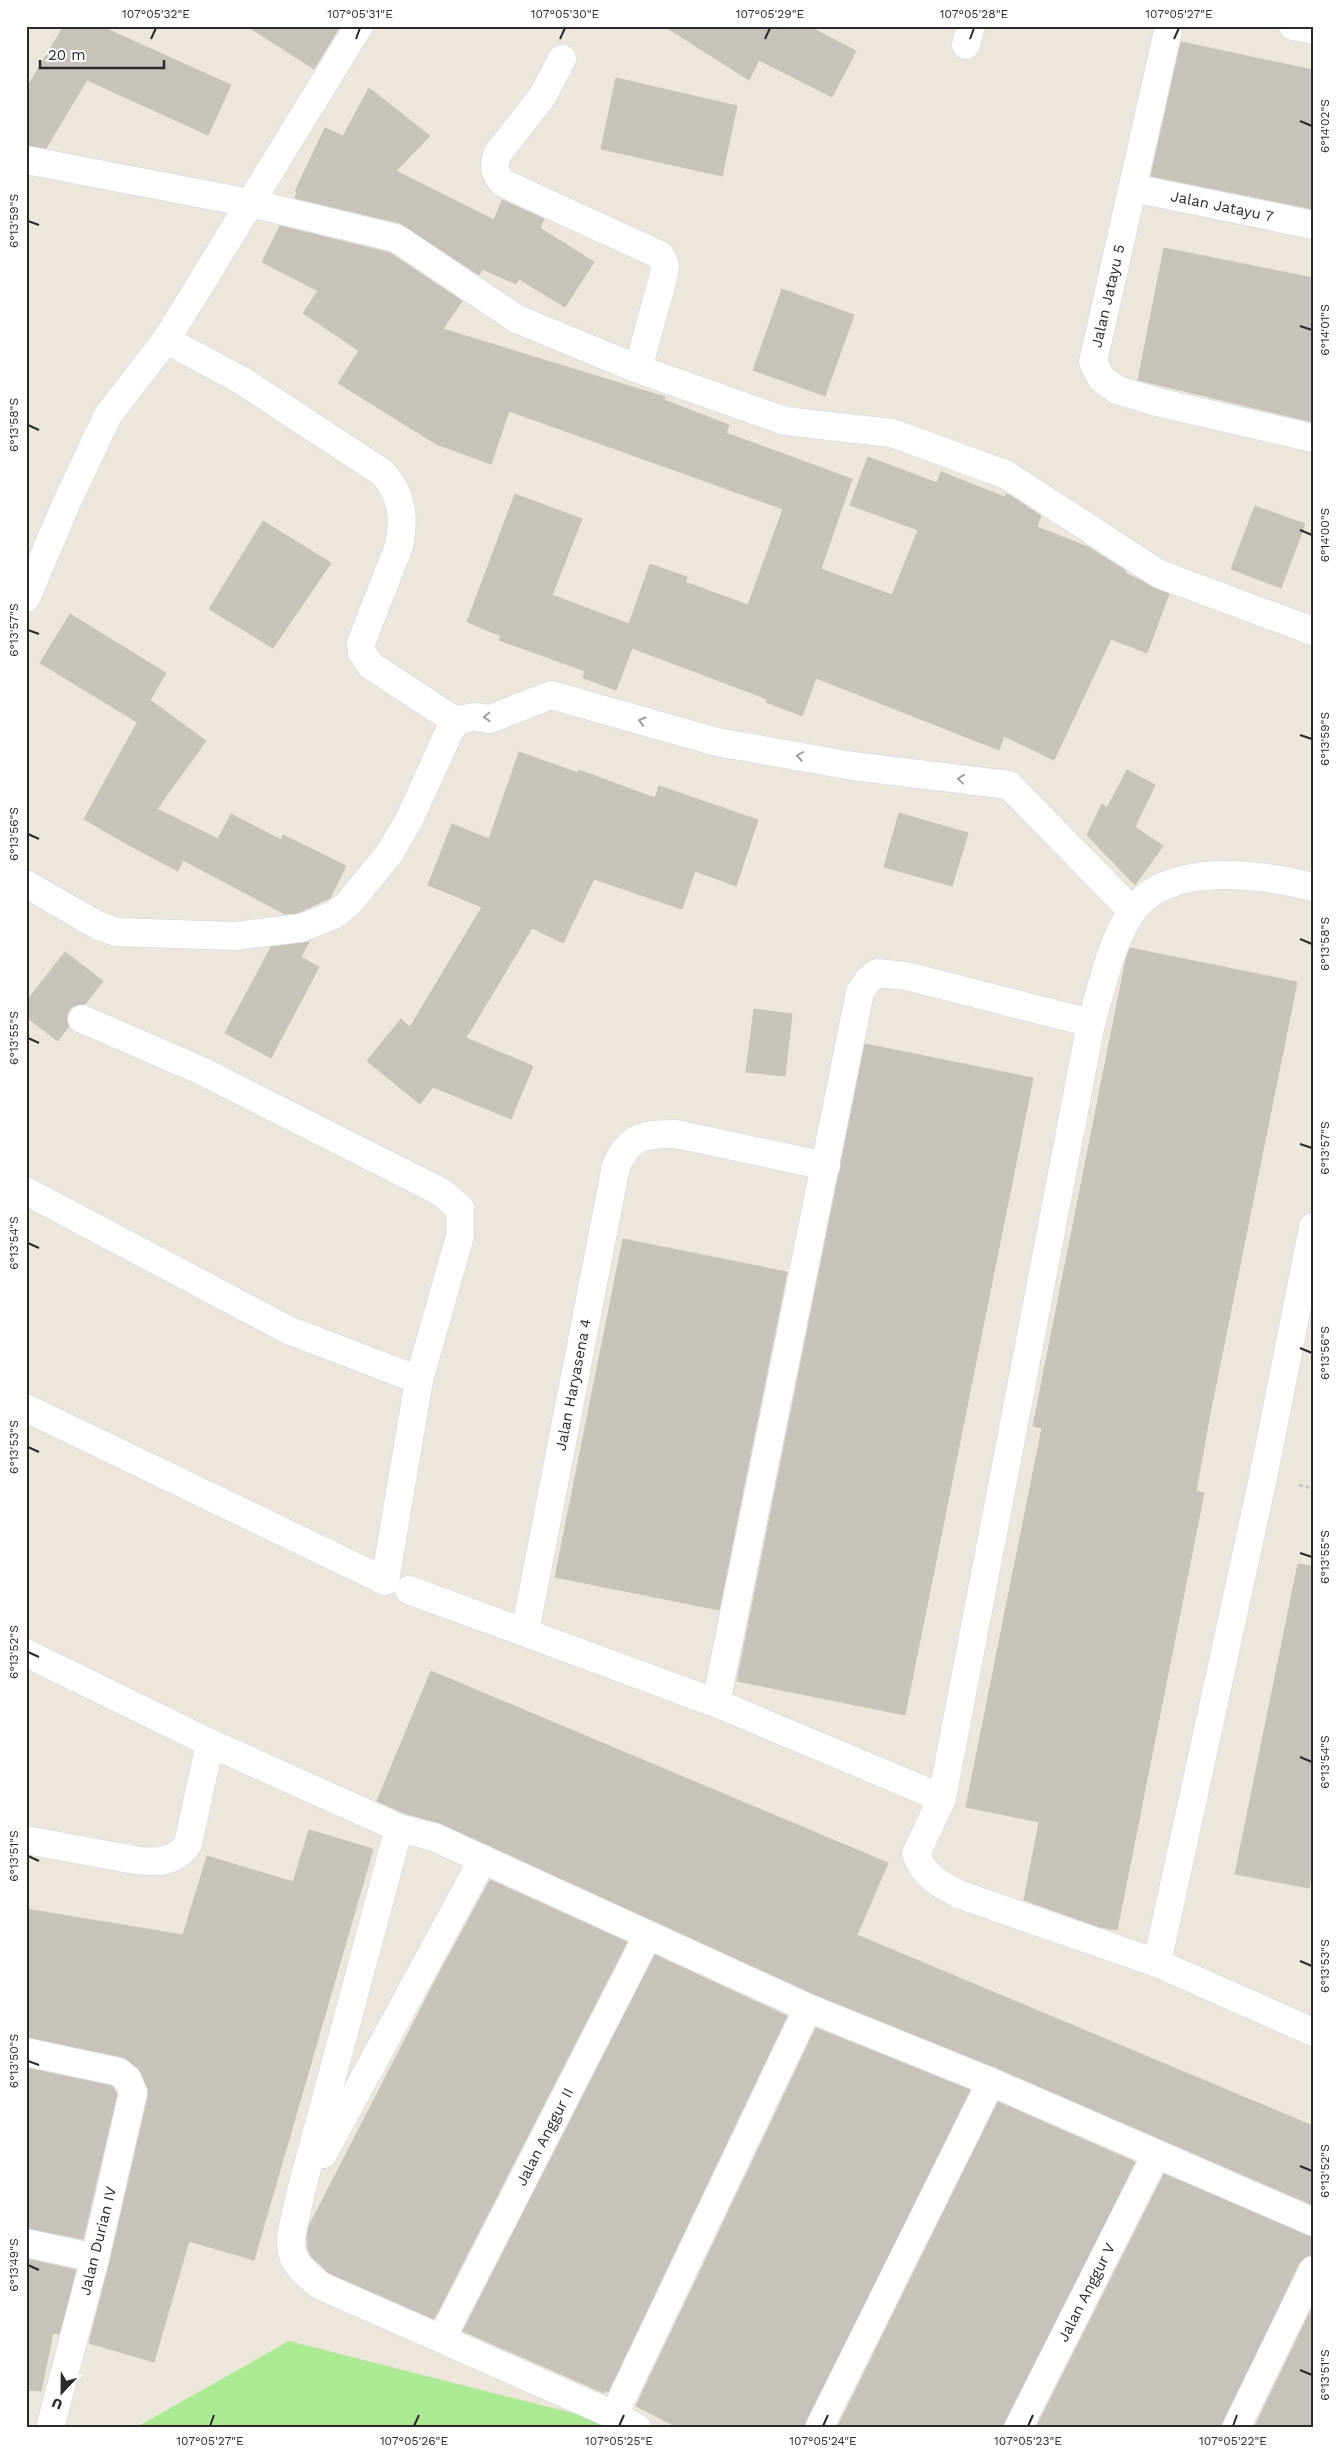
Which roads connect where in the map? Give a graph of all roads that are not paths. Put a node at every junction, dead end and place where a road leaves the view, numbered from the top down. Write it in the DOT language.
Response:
graph roads {
  1 [pos="359,26"];
  2 [pos="1169,26"];
  3 [pos="1293,26"];
  4 [pos="1313,30"];
  5 [pos="562,60"];
  6 [pos="26,160"];
  7 [pos="1133,188"];
  8 [pos="250,203"];
  9 [pos="1313,226"];
  10 [pos="166,340"];
  11 [pos="638,369"];
  12 [pos="1313,438"];
  13 [pos="26,598"];
  14 [pos="1313,631"];
  15 [pos="457,722"];
  16 [pos="26,884"];
  17 [pos="1313,887"];
  18 [pos="1132,911"];
  19 [pos="82,1019"];
  20 [pos="1091,1023"];
  21 [pos="826,1166"];
  22 [pos="26,1191"];
  23 [pos="1313,1227"];
  24 [pos="419,1380"];
  25 [pos="26,1408"];
  26 [pos="409,1590"];
  27 [pos="525,1632"];
  28 [pos="26,1653"];
  29 [pos="716,1703"];
  30 [pos="210,1743"];
  31 [pos="942,1798"];
  32 [pos="399,1828"];
  33 [pos="26,1840"];
  34 [pos="483,1859"];
  35 [pos="648,1935"];
  36 [pos="1157,1963"];
  37 [pos="808,2008"];
  38 [pos="1313,2032"];
  39 [pos="26,2052"];
  40 [pos="991,2082"];
  41 [pos="1156,2155"];
  42 [pos="300,2195"];
  43 [pos="1313,2222"];
  44 [pos="26,2243"];
  45 [pos="95,2258"];
  46 [pos="1313,2270"];
  47 [pos="442,2338"];
  48 [pos="625,2421"];
  49 [pos="50,2428"];
  50 [pos="819,2428"];
  51 [pos="1018,2428"];
  52 [pos="1236,2428"];
  1 -- 8 [label="street"];
  2 -- 7 [label="street, Jalan Jatayu 5"];
  3 -- 4 [label="street"];
  5 -- 11 [label="street"];
  6 -- 8 [label="street"];
  7 -- 9 [label="street, Jalan Jatayu 7"];
  7 -- 12 [label="street, Jalan Jatayu 5"];
  8 -- 10 [label="street"];
  8 -- 11 [label="street"];
  10 -- 13 [label="street"];
  10 -- 15 [label="street"];
  11 -- 14 [label="street"];
  15 -- 16 [label="street"];
  18 -- 15 [label="street, one-way"];
  17 -- 18 [label="street"];
  18 -- 20 [label="street"];
  19 -- 24 [label="street"];
  20 -- 21 [label="street"];
  20 -- 31 [label="street"];
  21 -- 27 [label="street, Jalan Haryasena 4"];
  21 -- 29 [label="street"];
  22 -- 24 [label="street"];
  23 -- 36 [label="street"];
  24 -- 25 [label="street"];
  26 -- 27 [label="street"];
  27 -- 29 [label="street"];
  28 -- 30 [label="street"];
  29 -- 31 [label="street"];
  30 -- 32 [label="street"];
  30 -- 33 [label="street"];
  31 -- 36 [label="street"];
  32 -- 34 [label="street"];
  32 -- 42 [label="street"];
  34 -- 35 [label="street"];
  34 -- 42 [label="street"];
  35 -- 37 [label="street"];
  35 -- 47 [label="street, Jalan Anggur II"];
  36 -- 38 [label="street"];
  37 -- 40 [label="street"];
  37 -- 48 [label="street"];
  39 -- 45 [label="street, Jalan Durian IV"];
  40 -- 41 [label="street"];
  40 -- 50 [label="street"];
  41 -- 43 [label="street"];
  41 -- 51 [label="street, Jalan Anggur V"];
  42 -- 47 [label="street"];
  44 -- 45 [label="street"];
  45 -- 49 [label="street, Jalan Durian IV"];
  46 -- 52 [label="street"];
  47 -- 48 [label="street"];
}
